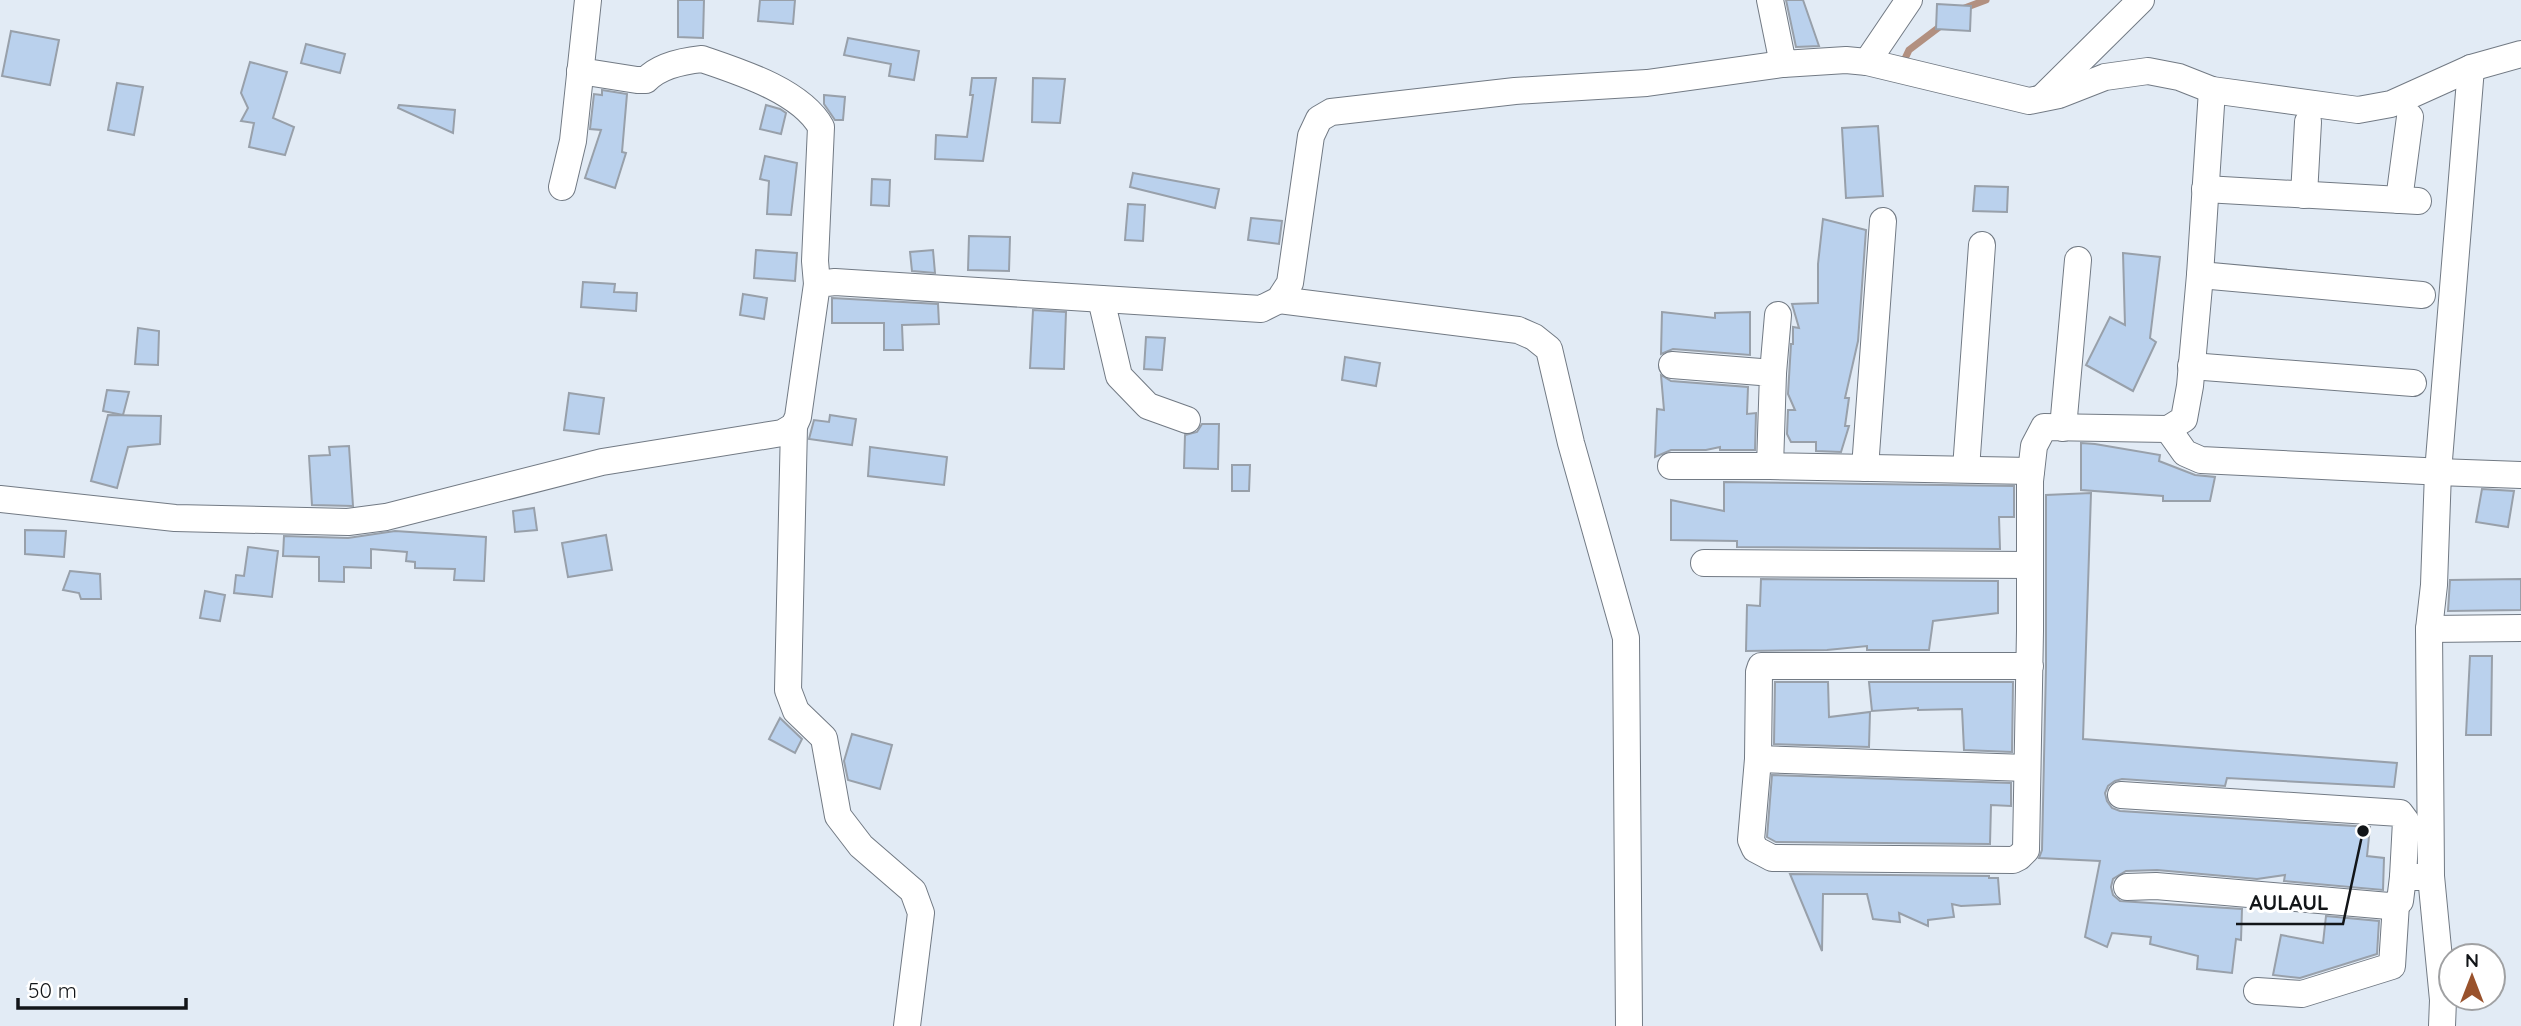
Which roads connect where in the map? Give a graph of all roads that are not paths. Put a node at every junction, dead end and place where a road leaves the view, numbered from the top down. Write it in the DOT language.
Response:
graph roads {
  1 [pos="588,0"];
  2 [pos="1770,0"];
  3 [pos="1909,0"];
  4 [pos="2141,0"];
  5 [pos="2521,54"];
  6 [pos="1867,62"];
  7 [pos="1783,64"];
  8 [pos="2471,68"];
  9 [pos="580,71"];
  10 [pos="2211,90"];
  11 [pos="2042,98"];
  12 [pos="2410,117"];
  13 [pos="2308,122"];
  14 [pos="562,187"];
  15 [pos="2205,189"];
  16 [pos="2304,195"];
  17 [pos="1883,221"];
  18 [pos="1982,245"];
  19 [pos="2078,260"];
  20 [pos="2200,275"];
  21 [pos="817,284"];
  22 [pos="2422,295"];
  23 [pos="1101,299"];
  24 [pos="1279,300"];
  25 [pos="1778,315"];
  26 [pos="1672,365"];
  27 [pos="2191,366"];
  28 [pos="1773,373"];
  29 [pos="2413,383"];
  30 [pos="1187,420"];
  31 [pos="794,426"];
  32 [pos="2063,428"];
  33 [pos="2168,429"];
  34 [pos="1671,466"];
  35 [pos="1770,467"];
  36 [pos="1865,468"];
  37 [pos="1966,470"];
  38 [pos="2031,471"];
  39 [pos="2431,472"];
  40 [pos="2521,474"];
  41 [pos="0,499"];
  42 [pos="1704,563"];
  43 [pos="2030,565"];
  44 [pos="2521,628"];
  45 [pos="2430,629"];
  46 [pos="2521,637"];
  47 [pos="2030,666"];
  48 [pos="1758,759"];
  49 [pos="2028,768"];
  50 [pos="2121,795"];
  51 [pos="2431,876"];
  52 [pos="2403,877"];
  53 [pos="2127,887"];
  54 [pos="2396,904"];
  55 [pos="2257,991"];
  56 [pos="907,1026"];
  57 [pos="1629,1026"];
  58 [pos="2442,1026"];
  1 -- 9 [label="street"];
  2 -- 7 [label="street"];
  3 -- 6 [label="street"];
  4 -- 11 [label="street"];
  5 -- 8 [label="street"];
  6 -- 7 [label="street"];
  6 -- 11 [label="street"];
  7 -- 24 [label="street"];
  8 -- 10 [label="street"];
  8 -- 39 [label="street"];
  9 -- 14 [label="street"];
  9 -- 21 [label="street"];
  10 -- 11 [label="street"];
  10 -- 15 [label="street"];
  12 -- 16 [label="street"];
  13 -- 16 [label="street"];
  15 -- 16 [label="street"];
  15 -- 20 [label="street"];
  17 -- 36 [label="street"];
  18 -- 37 [label="street"];
  19 -- 32 [label="street"];
  20 -- 22 [label="street"];
  20 -- 27 [label="street"];
  21 -- 23 [label="street"];
  21 -- 31 [label="street"];
  23 -- 24 [label="street"];
  23 -- 30 [label="street"];
  24 -- 57 [label="street"];
  25 -- 28 [label="street"];
  26 -- 28 [label="street"];
  27 -- 29 [label="street"];
  27 -- 33 [label="street"];
  28 -- 35 [label="street"];
  31 -- 41 [label="street"];
  31 -- 56 [label="street"];
  32 -- 33 [label="street"];
  32 -- 38 [label="street"];
  33 -- 39 [label="street"];
  34 -- 35 [label="street"];
  35 -- 36 [label="street"];
  36 -- 37 [label="street"];
  37 -- 38 [label="street"];
  38 -- 43 [label="street"];
  39 -- 40 [label="street"];
  39 -- 45 [label="street"];
  42 -- 43 [label="street"];
  43 -- 47 [label="street"];
  44 -- 45 [label="street"];
  44 -- 46 [label="street"];
  45 -- 51 [label="street"];
  47 -- 48 [label="street"];
  47 -- 49 [label="street"];
  48 -- 49 [label="street"];
  48 -- 49 [label="street"];
  50 -- 52 [label="street"];
  51 -- 52 [label="street"];
  51 -- 58 [label="street"];
  52 -- 54 [label="street"];
  53 -- 54 [label="street"];
  54 -- 55 [label="street"];
}
